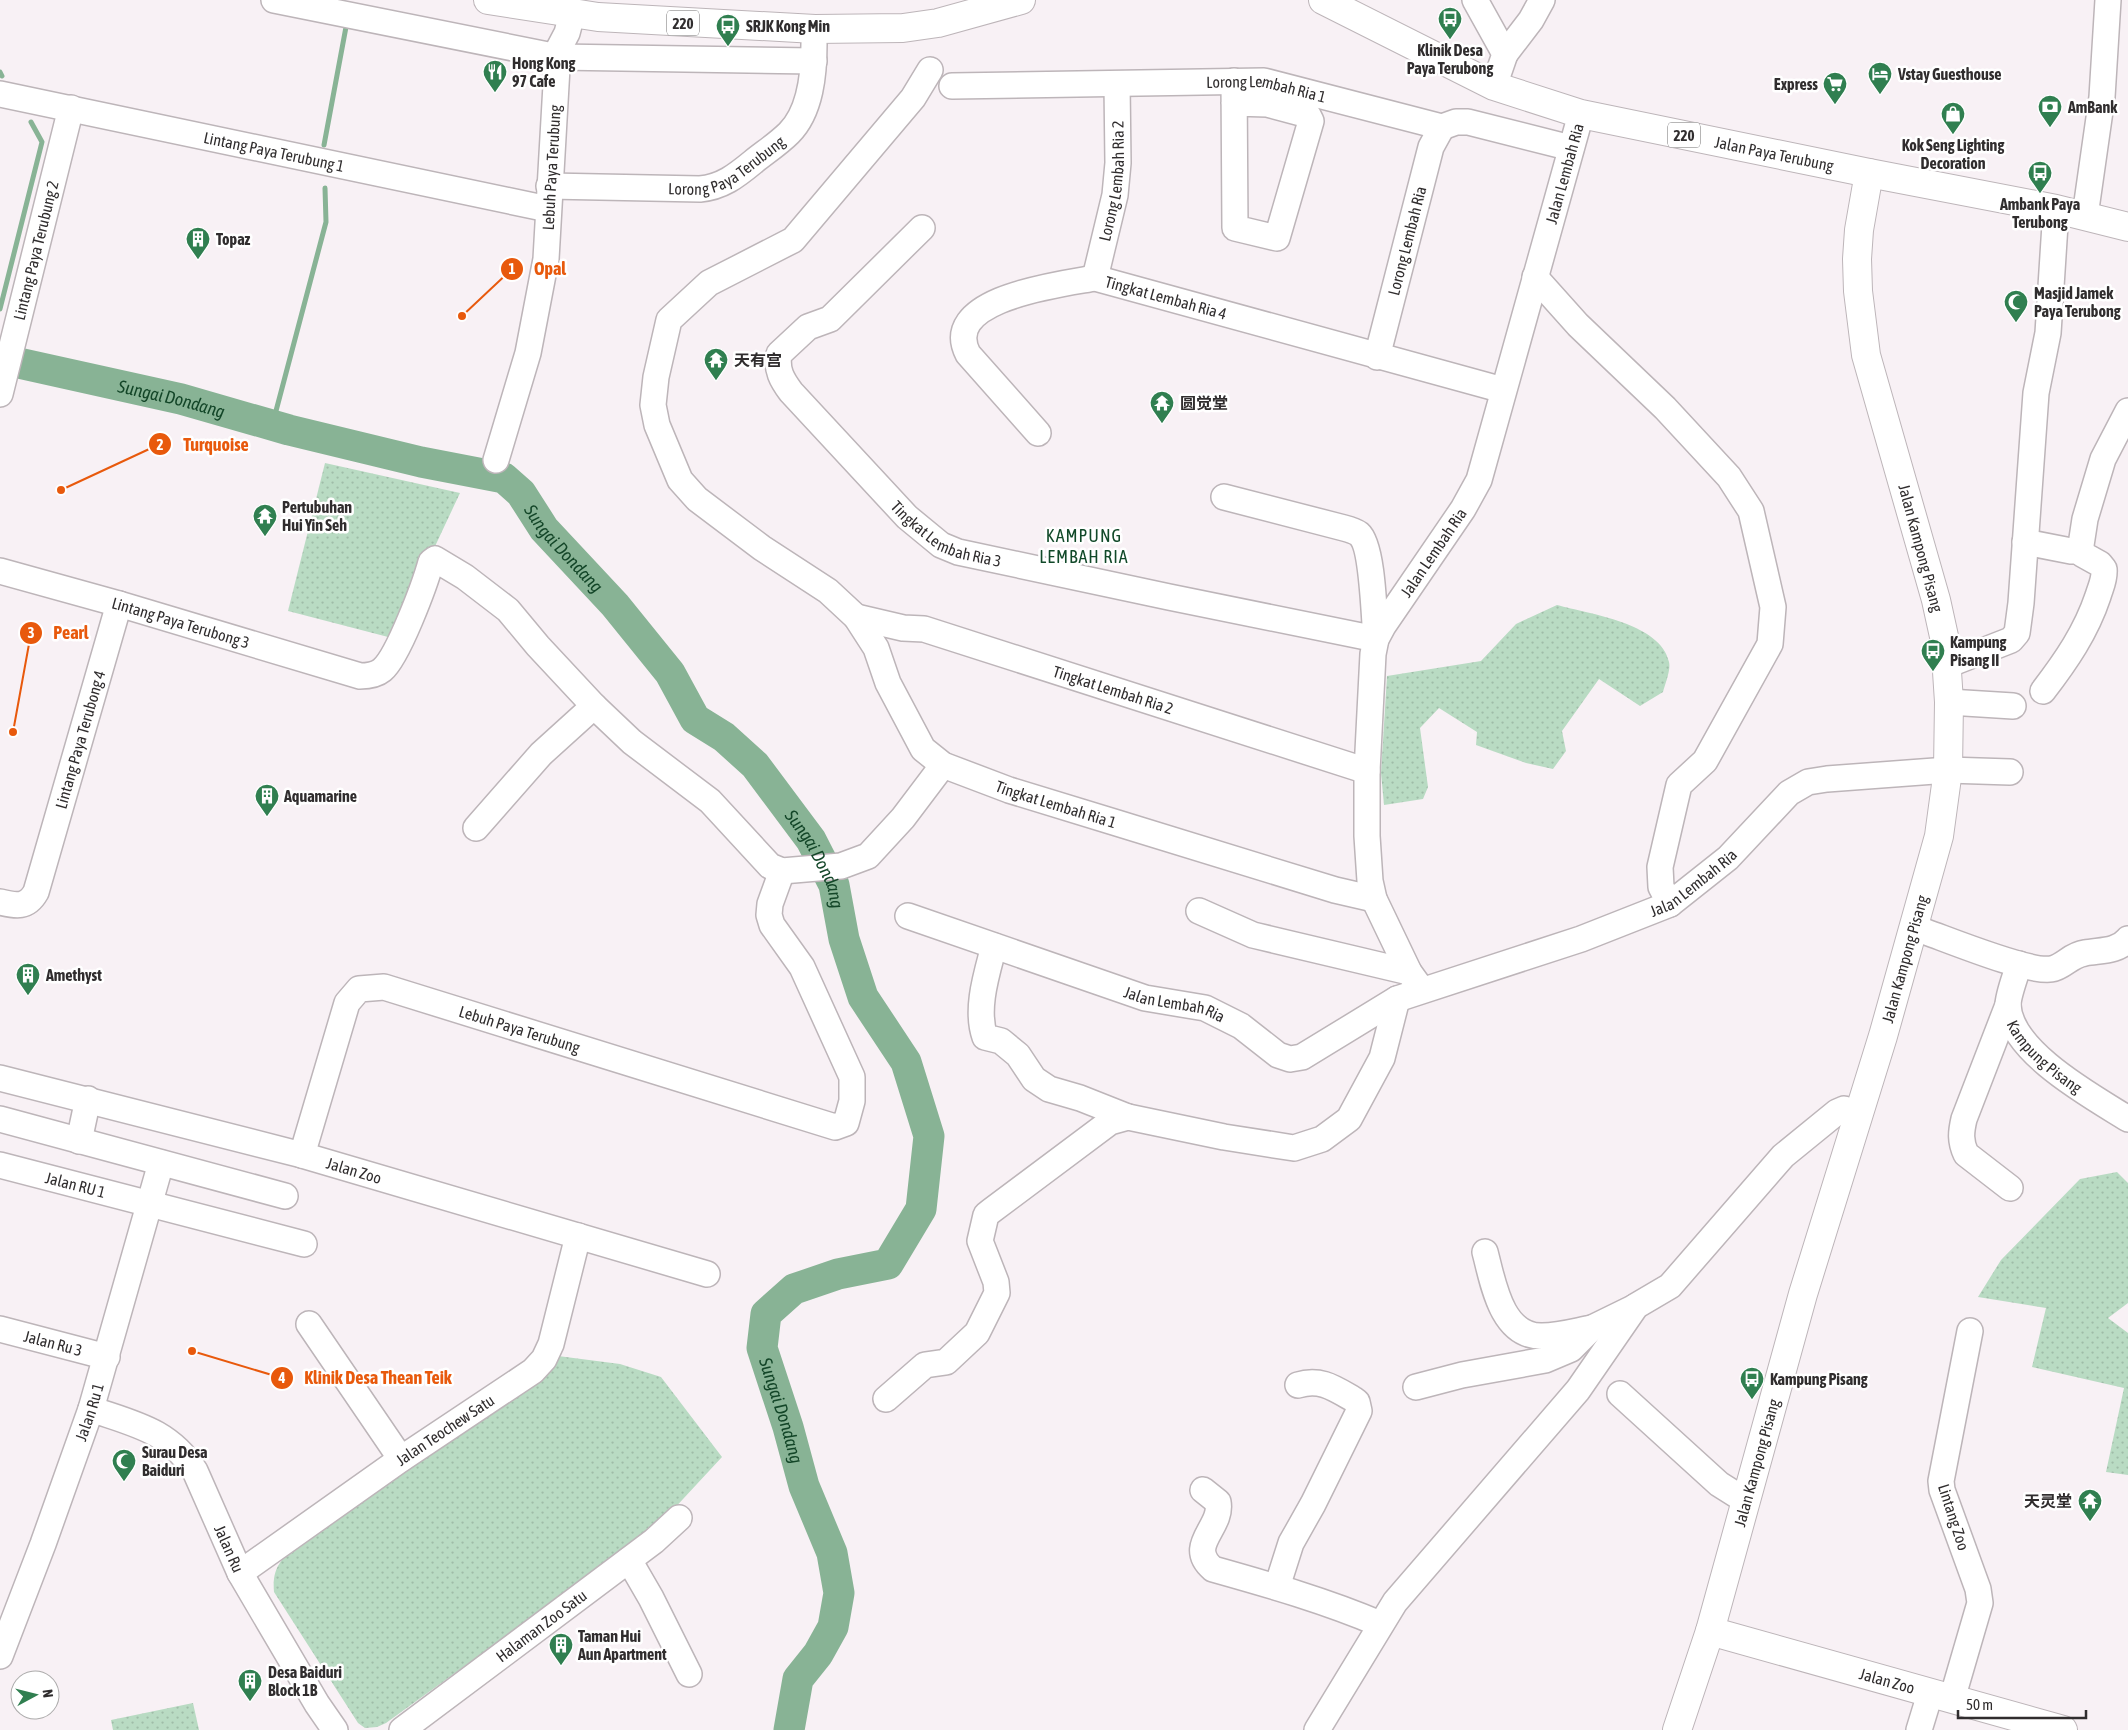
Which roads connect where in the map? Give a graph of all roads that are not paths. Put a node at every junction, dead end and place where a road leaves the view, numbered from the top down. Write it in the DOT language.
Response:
graph roads {
  1 [pos="274,0"];
  2 [pos="488,0"];
  3 [pos="1021,0"];
  4 [pos="1323,0"];
  5 [pos="1475,0"];
  6 [pos="1542,0"];
  7 [pos="2108,0"];
  8 [pos="548,8"];
  9 [pos="1359,10"];
  10 [pos="814,28"];
  11 [pos="558,54"];
  12 [pos="1505,54"];
  13 [pos="814,61"];
  14 [pos="930,70"];
  15 [pos="1118,84"];
  16 [pos="952,86"];
  17 [pos="1494,86"];
  18 [pos="1234,92"];
  19 [pos="0,94"];
  20 [pos="71,108"];
  21 [pos="1580,114"];
  22 [pos="1442,126"];
  23 [pos="1571,148"];
  24 [pos="1869,173"];
  25 [pos="549,198"];
  26 [pos="2056,209"];
  27 [pos="2085,216"];
  28 [pos="2128,227"];
  29 [pos="922,228"];
  30 [pos="1095,278"];
  31 [pos="1535,278"];
  32 [pos="1376,357"];
  33 [pos="2,384"];
  34 [pos="1503,390"];
  35 [pos="2128,411"];
  36 [pos="1038,433"];
  37 [pos="496,460"];
  38 [pos="1224,497"];
  39 [pos="2025,542"];
  40 [pos="2081,550"];
  41 [pos="0,571"];
  42 [pos="118,604"];
  43 [pos="856,617"];
  44 [pos="1376,639"];
  45 [pos="1947,665"];
  46 [pos="2043,691"];
  47 [pos="1949,702"];
  48 [pos="594,706"];
  49 [pos="2013,706"];
  50 [pos="943,766"];
  51 [pos="1948,770"];
  52 [pos="1366,771"];
  53 [pos="2010,772"];
  54 [pos="476,828"];
  55 [pos="782,871"];
  56 [pos="1374,900"];
  57 [pos="0,902"];
  58 [pos="1670,904"];
  59 [pos="1200,912"];
  60 [pos="908,916"];
  61 [pos="1915,928"];
  62 [pos="2128,939"];
  63 [pos="994,946"];
  64 [pos="2019,964"];
  65 [pos="1415,981"];
  66 [pos="1397,999"];
  67 [pos="2008,1005"];
  68 [pos="0,1078"];
  69 [pos="88,1099"];
  70 [pos="1858,1113"];
  71 [pos="1128,1117"];
  72 [pos="0,1119"];
  73 [pos="2128,1119"];
  74 [pos="79,1141"];
  75 [pos="302,1155"];
  76 [pos="161,1162"];
  77 [pos="0,1165"];
  78 [pos="2010,1188"];
  79 [pos="286,1196"];
  80 [pos="150,1202"];
  81 [pos="578,1236"];
  82 [pos="304,1244"];
  83 [pos="1485,1252"];
  84 [pos="707,1274"];
  85 [pos="1636,1306"];
  86 [pos="309,1324"];
  87 [pos="1592,1328"];
  88 [pos="0,1329"];
  89 [pos="1970,1331"];
  90 [pos="107,1357"];
  91 [pos="1298,1385"];
  92 [pos="1416,1387"];
  93 [pos="1620,1394"];
  94 [pos="886,1400"];
  95 [pos="91,1409"];
  96 [pos="401,1459"];
  97 [pos="1203,1490"];
  98 [pos="1746,1501"];
  99 [pos="679,1518"];
  100 [pos="1731,1553"];
  101 [pos="629,1560"];
  102 [pos="240,1573"];
  103 [pos="1277,1587"];
  104 [pos="1380,1624"];
  105 [pos="1710,1631"];
  106 [pos="0,1656"];
  107 [pos="689,1674"];
  108 [pos="1941,1696"];
  109 [pos="1687,1699"];
  110 [pos="336,1730"];
  111 [pos="402,1730"];
  112 [pos="1317,1730"];
  113 [pos="1677,1730"];
  114 [pos="1919,1730"];
  115 [pos="2063,1730"];
  1 -- 11 [label="street"];
  2 -- 8 [label="main road, 220"];
  3 -- 10 [label="main road, 220"];
  4 -- 9 [label="main road, Jalan Paya Terubung / 220"];
  5 -- 12 [label="street"];
  6 -- 12 [label="street"];
  7 -- 27 [label="street"];
  8 -- 10 [label="main road, 220"];
  8 -- 11 [label="street, Lebuh Paya Terubung"];
  9 -- 17 [label="main road, Jalan Paya Terubung / 220"];
  10 -- 13 [label="street, Lorong Paya Terubung"];
  11 -- 13 [label="street"];
  11 -- 25 [label="street, Lebuh Paya Terubung"];
  12 -- 17 [label="street"];
  13 -- 25 [label="street, Lorong Paya Terubung"];
  14 -- 43 [label="street, Tingkat Lembah Ria 1"];
  15 -- 16 [label="street, Lorong Lembah Ria 1"];
  15 -- 18 [label="street, Lorong Lembah Ria 1"];
  15 -- 30 [label="street, Lorong Lembah Ria 2"];
  17 -- 21 [label="main road, Jalan Paya Terubung / 220"];
  18 -- 18 [label="street"];
  18 -- 22 [label="street, Lorong Lembah Ria 1"];
  19 -- 20 [label="street, Lintang Paya Terubung 1"];
  20 -- 25 [label="street, Lintang Paya Terubung 1"];
  20 -- 33 [label="street, Lintang Paya Terubung 2"];
  21 -- 23 [label="street, Jalan Lembah Ria"];
  21 -- 24 [label="main road, Jalan Paya Terubung / 220"];
  22 -- 23 [label="street, Lorong Lembah Ria 1"];
  22 -- 32 [label="street, Lorong Lembah Ria"];
  23 -- 31 [label="street, Jalan Lembah Ria"];
  24 -- 26 [label="main road, Jalan Paya Terubung / 220"];
  24 -- 45 [label="main road, Jalan Kampong Pisang"];
  25 -- 37 [label="street, Lebuh Paya Terubung"];
  26 -- 27 [label="main road, Jalan Paya Terubung / 220"];
  26 -- 39 [label="street"];
  27 -- 28 [label="main road, Jalan Paya Terubung / 220"];
  29 -- 44 [label="street, Tingkat Lembah Ria 3"];
  30 -- 32 [label="street, Tingkat Lembah Ria 4"];
  30 -- 36 [label="street, Tingkat Lembah Ria 4"];
  31 -- 34 [label="street, Jalan Lembah Ria"];
  31 -- 58 [label="street"];
  32 -- 34 [label="street, Tingkat Lembah Ria 4"];
  34 -- 44 [label="street, Jalan Lembah Ria"];
  35 -- 40 [label="street"];
  38 -- 44 [label="street"];
  39 -- 40 [label="street"];
  39 -- 45 [label="street"];
  40 -- 46 [label="street"];
  41 -- 42 [label="street, Lintang Paya Terubong 3"];
  42 -- 48 [label="street, Lintang Paya Terubong 3"];
  42 -- 57 [label="street, Lintang Paya Terubong 4"];
  43 -- 50 [label="street, Tingkat Lembah Ria 1"];
  43 -- 52 [label="street, Tingkat Lembah Ria 2"];
  44 -- 52 [label="street, Jalan Lembah Ria"];
  45 -- 47 [label="main road, Jalan Kampong Pisang"];
  47 -- 49 [label="street"];
  47 -- 51 [label="main road, Jalan Kampong Pisang"];
  48 -- 54 [label="street"];
  48 -- 55 [label="street"];
  50 -- 55 [label="street"];
  50 -- 56 [label="street, Tingkat Lembah Ria 1"];
  51 -- 53 [label="street, Jalan Lembah Ria"];
  51 -- 58 [label="street, Jalan Lembah Ria"];
  51 -- 61 [label="main road, Jalan Kampong Pisang"];
  52 -- 56 [label="street, Jalan Lembah Ria"];
  55 -- 75 [label="street, Lebuh Paya Terubung"];
  56 -- 65 [label="street, Jalan Lembah Ria"];
  58 -- 65 [label="street, Jalan Lembah Ria"];
  59 -- 65 [label="street"];
  60 -- 63 [label="street, Jalan Lembah Ria"];
  61 -- 64 [label="street"];
  61 -- 70 [label="main road, Jalan Kampong Pisang"];
  62 -- 64 [label="street"];
  63 -- 66 [label="street, Jalan Lembah Ria"];
  63 -- 71 [label="street"];
  64 -- 67 [label="street, Kampung Pisang"];
  65 -- 66 [label="street, Jalan Lembah Ria"];
  66 -- 71 [label="street"];
  67 -- 73 [label="street, Kampung Pisang"];
  67 -- 78 [label="street"];
  68 -- 69 [label="street, Jalan Zoo"];
  69 -- 74 [label="street"];
  69 -- 75 [label="street, Jalan Zoo"];
  70 -- 85 [label="street"];
  70 -- 98 [label="main road, Jalan Kampong Pisang"];
  71 -- 94 [label="street"];
  72 -- 74 [label="street"];
  74 -- 76 [label="street"];
  75 -- 81 [label="street, Jalan Zoo"];
  76 -- 79 [label="street"];
  76 -- 80 [label="street, Jalan Ru 1"];
  77 -- 80 [label="street, Jalan RU 1"];
  80 -- 82 [label="street, Jalan RU 1"];
  80 -- 90 [label="street, Jalan Ru 1"];
  81 -- 84 [label="street, Jalan Zoo"];
  81 -- 96 [label="street, Jalan Teochew Satu"];
  83 -- 87 [label="street"];
  85 -- 87 [label="street"];
  85 -- 104 [label="street"];
  86 -- 96 [label="street"];
  87 -- 92 [label="street"];
  88 -- 90 [label="street, Jalan Ru 3"];
  89 -- 108 [label="street, Lintang Zoo"];
  90 -- 95 [label="street, Jalan Ru 1"];
  91 -- 103 [label="street"];
  93 -- 98 [label="street"];
  95 -- 102 [label="street, Jalan Ru"];
  95 -- 106 [label="street, Jalan Ru 1"];
  96 -- 102 [label="street, Jalan Teochew Satu"];
  97 -- 103 [label="street"];
  98 -- 100 [label="main road, Jalan Kampong Pisang"];
  99 -- 101 [label="street, Halaman Zoo Satu"];
  100 -- 105 [label="main road, Jalan Kampong Pisang"];
  100 -- 109 [label="main road"];
  101 -- 107 [label="street"];
  101 -- 111 [label="street, Halaman Zoo Satu"];
  102 -- 110 [label="street, Jalan Ru"];
  103 -- 104 [label="street"];
  104 -- 112 [label="street"];
  105 -- 108 [label="main road, Jalan Zoo"];
  105 -- 109 [label="main road, Jalan Kampong Pisang"];
  108 -- 114 [label="street, Lintang Zoo"];
  108 -- 115 [label="main road, Jalan Zoo"];
  109 -- 113 [label="main road, Jalan Kampong Pisang"];
}
